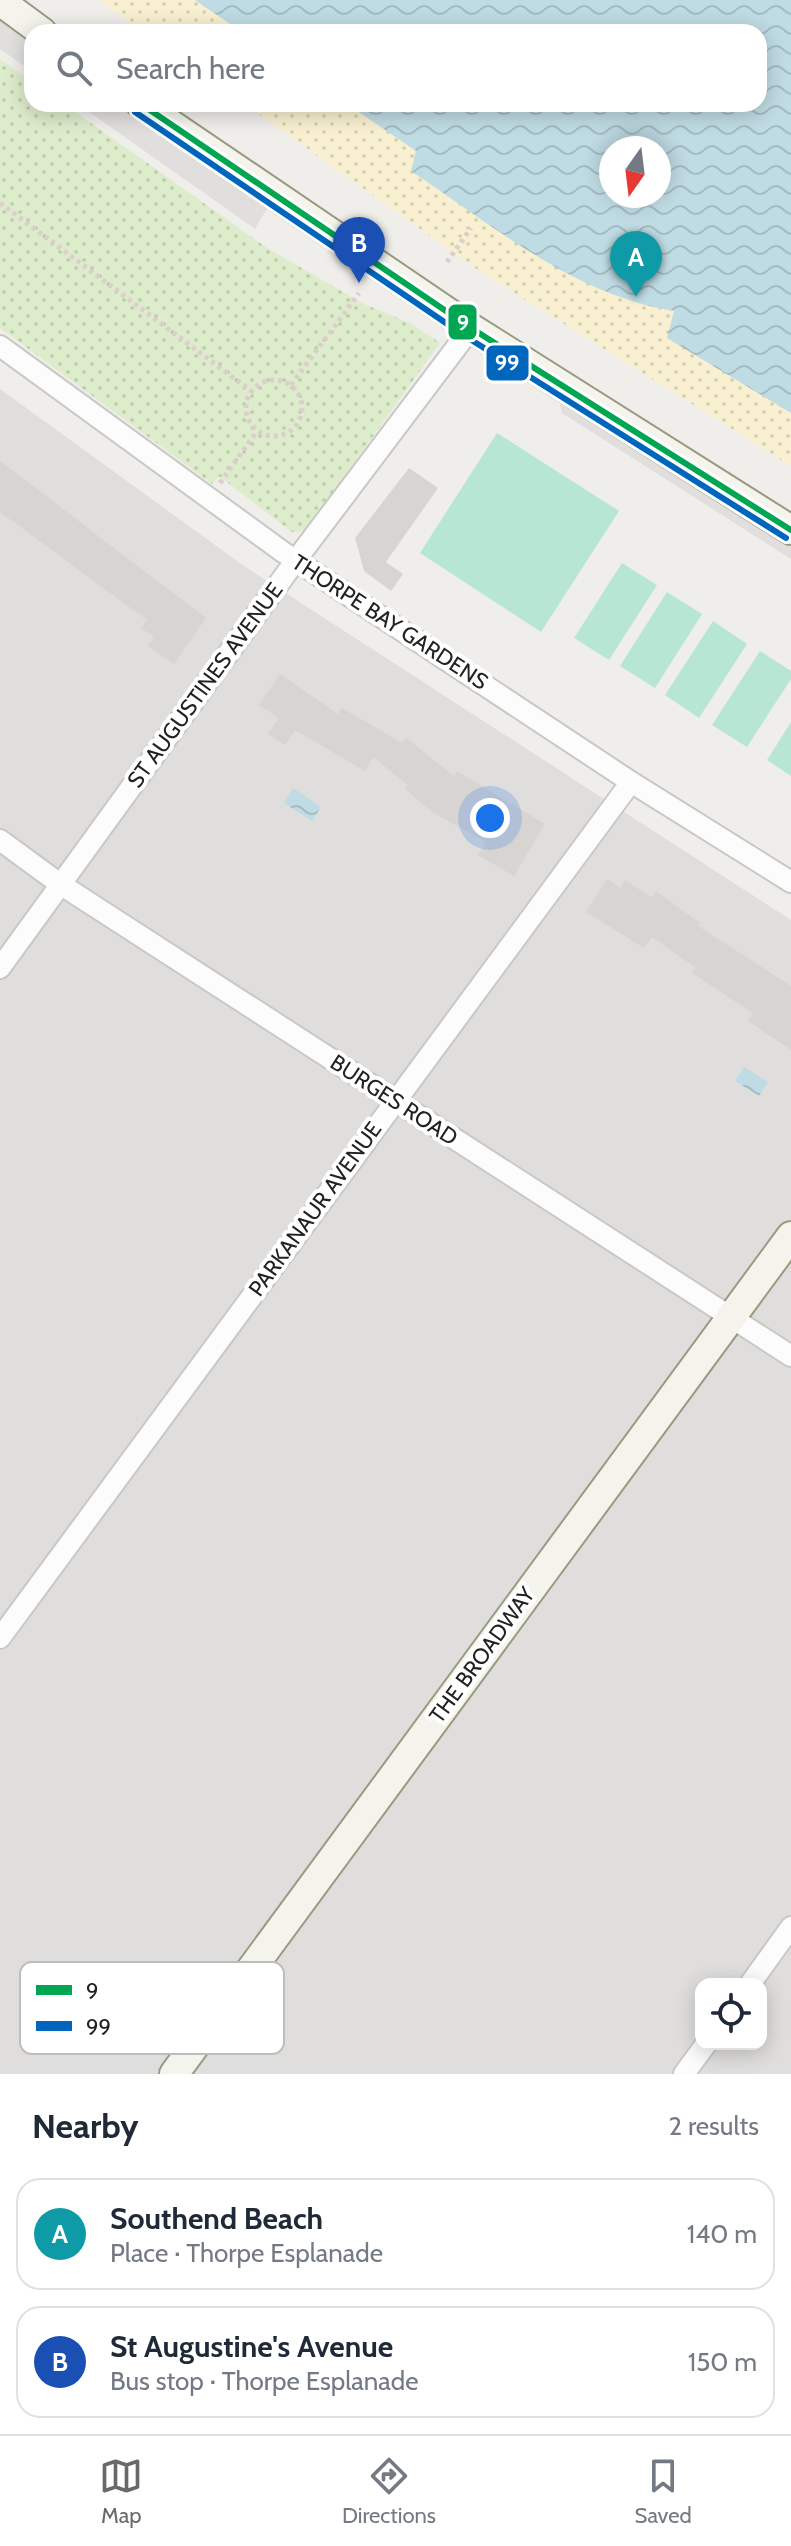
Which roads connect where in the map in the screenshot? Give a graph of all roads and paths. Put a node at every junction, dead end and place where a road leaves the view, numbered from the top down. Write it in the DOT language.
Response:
graph roads {
  1 [pos="0,1"];
  2 [pos="31,24"];
  3 [pos="153,112"];
  4 [pos="0,203"];
  5 [pos="471,228"];
  6 [pos="447,262"];
  7 [pos="359,293"];
  8 [pos="471,328"];
  9 [pos="0,346"];
  10 [pos="291,385"];
  11 [pos="251,391"];
  12 [pos="257,431"];
  13 [pos="227,473"];
  14 [pos="791,530"];
  15 [pos="296,560"];
  16 [pos="631,782"];
  17 [pos="0,840"];
  18 [pos="791,882"];
  19 [pos="60,884"];
  20 [pos="0,968"];
  21 [pos="394,1100"];
  22 [pos="791,1236"];
  23 [pos="731,1317"];
  24 [pos="791,1356"];
  25 [pos="0,1638"];
  26 [pos="791,1927"];
  27 [pos="256,1962"];
  28 [pos="754,1978"];
  29 [pos="702,2050"];
  30 [pos="189,2054"];
  31 [pos="174,2074"];
  32 [pos="684,2074"];
  1 -- 2 [label="street"];
  3 -- 8 [label="street"];
  4 -- 11 [label="path"];
  5 -- 6 [label="path"];
  7 -- 10 [label="path"];
  8 -- 14 [label="street"];
  8 -- 15 [label="street, ST AUGUSTINES AVENUE"];
  9 -- 15 [label="street, THORPE BAY GARDENS"];
  10 -- 11 [label="path"];
  10 -- 12 [label="path"];
  11 -- 12 [label="path"];
  12 -- 13 [label="path"];
  15 -- 16 [label="street, THORPE BAY GARDENS"];
  15 -- 19 [label="street, ST AUGUSTINES AVENUE"];
  16 -- 18 [label="street, THORPE BAY GARDENS"];
  16 -- 21 [label="street, PARKANAUR AVENUE"];
  17 -- 19 [label="street, BURGES ROAD"];
  19 -- 20 [label="street, ST AUGUSTINES AVENUE"];
  19 -- 21 [label="street, BURGES ROAD"];
  21 -- 23 [label="street, BURGES ROAD"];
  21 -- 25 [label="street, PARKANAUR AVENUE"];
  22 -- 23 [label="street, THE BROADWAY"];
  23 -- 24 [label="street, BURGES ROAD"];
  23 -- 27 [label="street, THE BROADWAY"];
  26 -- 28 [label="street"];
  29 -- 32 [label="street"];
  30 -- 31 [label="street, THE BROADWAY"];
}
